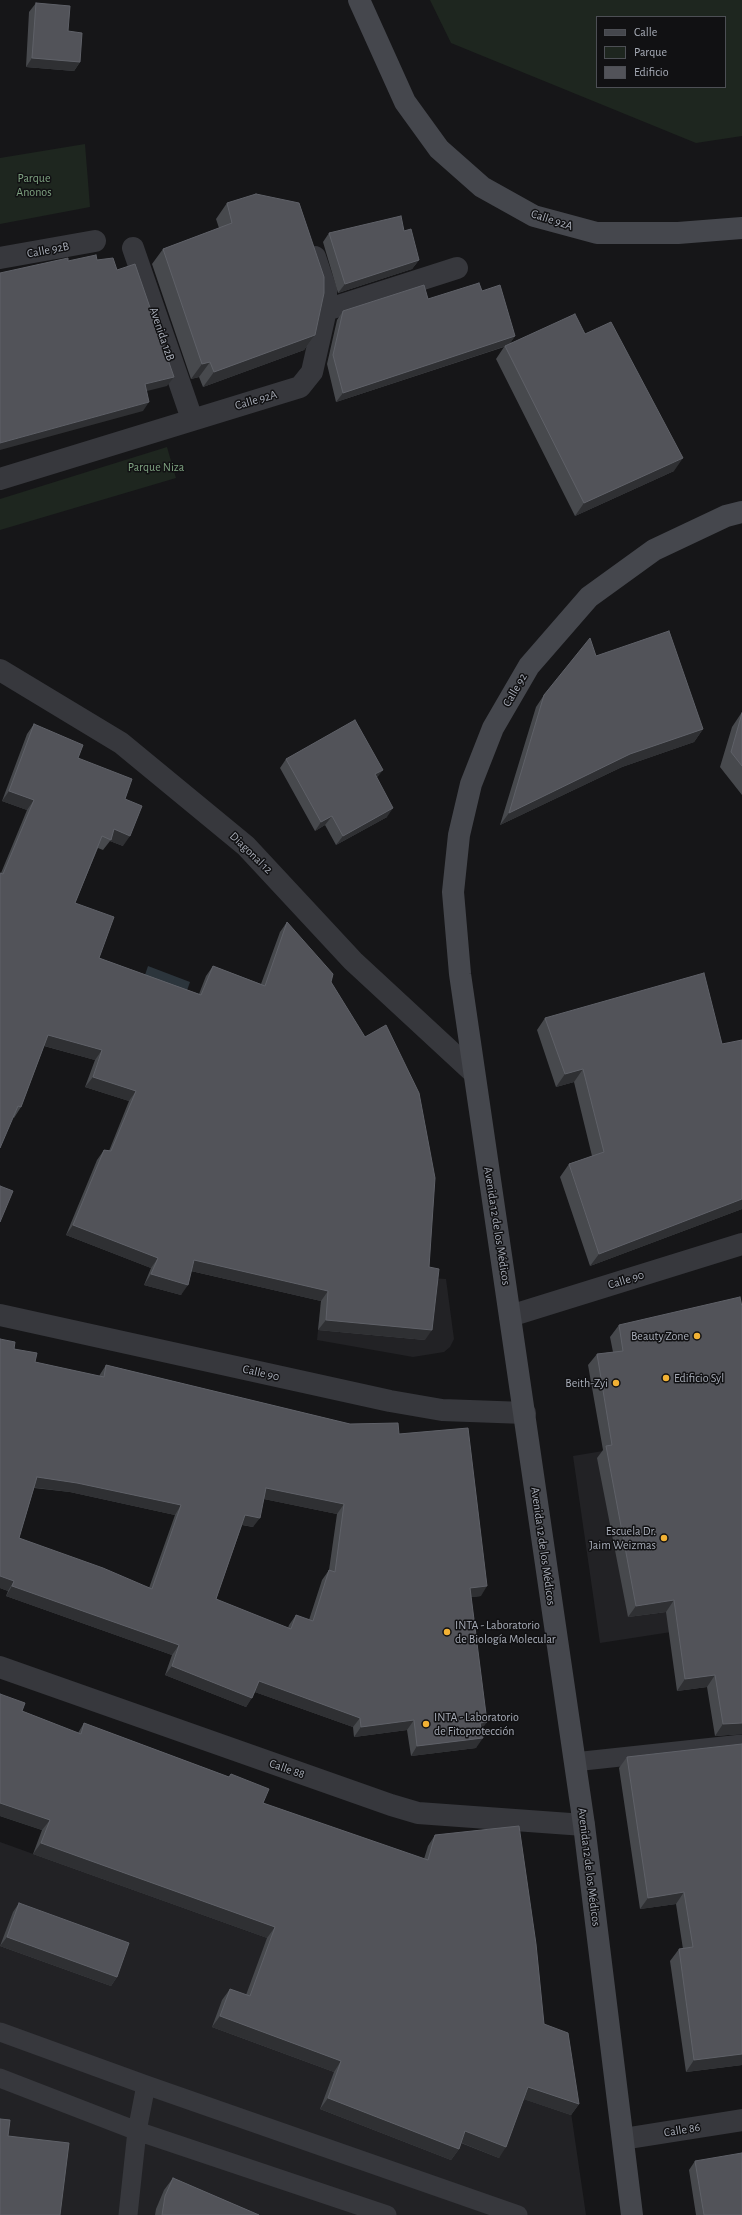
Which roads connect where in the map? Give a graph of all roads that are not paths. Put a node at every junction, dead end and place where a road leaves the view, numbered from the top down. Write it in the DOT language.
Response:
graph roads {
  1 [pos="359,0"];
  2 [pos="742,228"];
  3 [pos="308,237"];
  4 [pos="95,241"];
  5 [pos="133,248"];
  6 [pos="0,258"];
  7 [pos="457,268"];
  8 [pos="326,310"];
  9 [pos="192,419"];
  10 [pos="0,479"];
  11 [pos="742,512"];
  12 [pos="1,675"];
  13 [pos="460,974"];
  14 [pos="474,1073"];
  15 [pos="742,1244"];
  16 [pos="0,1315"];
  17 [pos="510,1316"];
  18 [pos="525,1413"];
  19 [pos="0,1667"];
  20 [pos="742,1744"];
  21 [pos="574,1762"];
  22 [pos="584,1825"];
  23 [pos="0,2032"];
  24 [pos="0,2078"];
  25 [pos="146,2085"];
  26 [pos="742,2120"];
  27 [pos="137,2131"];
  28 [pos="623,2139"];
  29 [pos="128,2215"];
  30 [pos="387,2215"];
  31 [pos="518,2215"];
  32 [pos="632,2215"];
  1 -- 2 [label="main road, Calle 92A"];
  3 -- 8 [label="street, Calle 92A"];
  4 -- 6 [label="street, Calle 92B"];
  5 -- 9 [label="street, Avenida 12B"];
  7 -- 8 [label="street"];
  8 -- 9 [label="street, Calle 92A"];
  9 -- 10 [label="street, Calle 92A"];
  11 -- 13 [label="main road, Calle 92"];
  12 -- 14 [label="street, Diagonal 12"];
  13 -- 14 [label="main road, Avenida 12 de los Médicos"];
  14 -- 17 [label="main road, Avenida 12 de los Médicos"];
  15 -- 17 [label="street, Calle 90"];
  16 -- 18 [label="street, Calle 90"];
  17 -- 18 [label="main road, Avenida 12 de los Médicos"];
  18 -- 21 [label="main road, Avenida 12 de los Médicos"];
  19 -- 22 [label="street, Calle 88"];
  20 -- 21 [label="lane"];
  21 -- 22 [label="main road, Avenida 12 de los Médicos"];
  22 -- 28 [label="main road, Avenida 12 de los Médicos"];
  23 -- 25 [label="lane"];
  24 -- 27 [label="lane"];
  25 -- 27 [label="lane"];
  25 -- 31 [label="lane"];
  26 -- 28 [label="street, Calle 86"];
  27 -- 29 [label="lane"];
  27 -- 30 [label="lane"];
  28 -- 32 [label="main road, Avenida 12 de los Médicos"];
}
